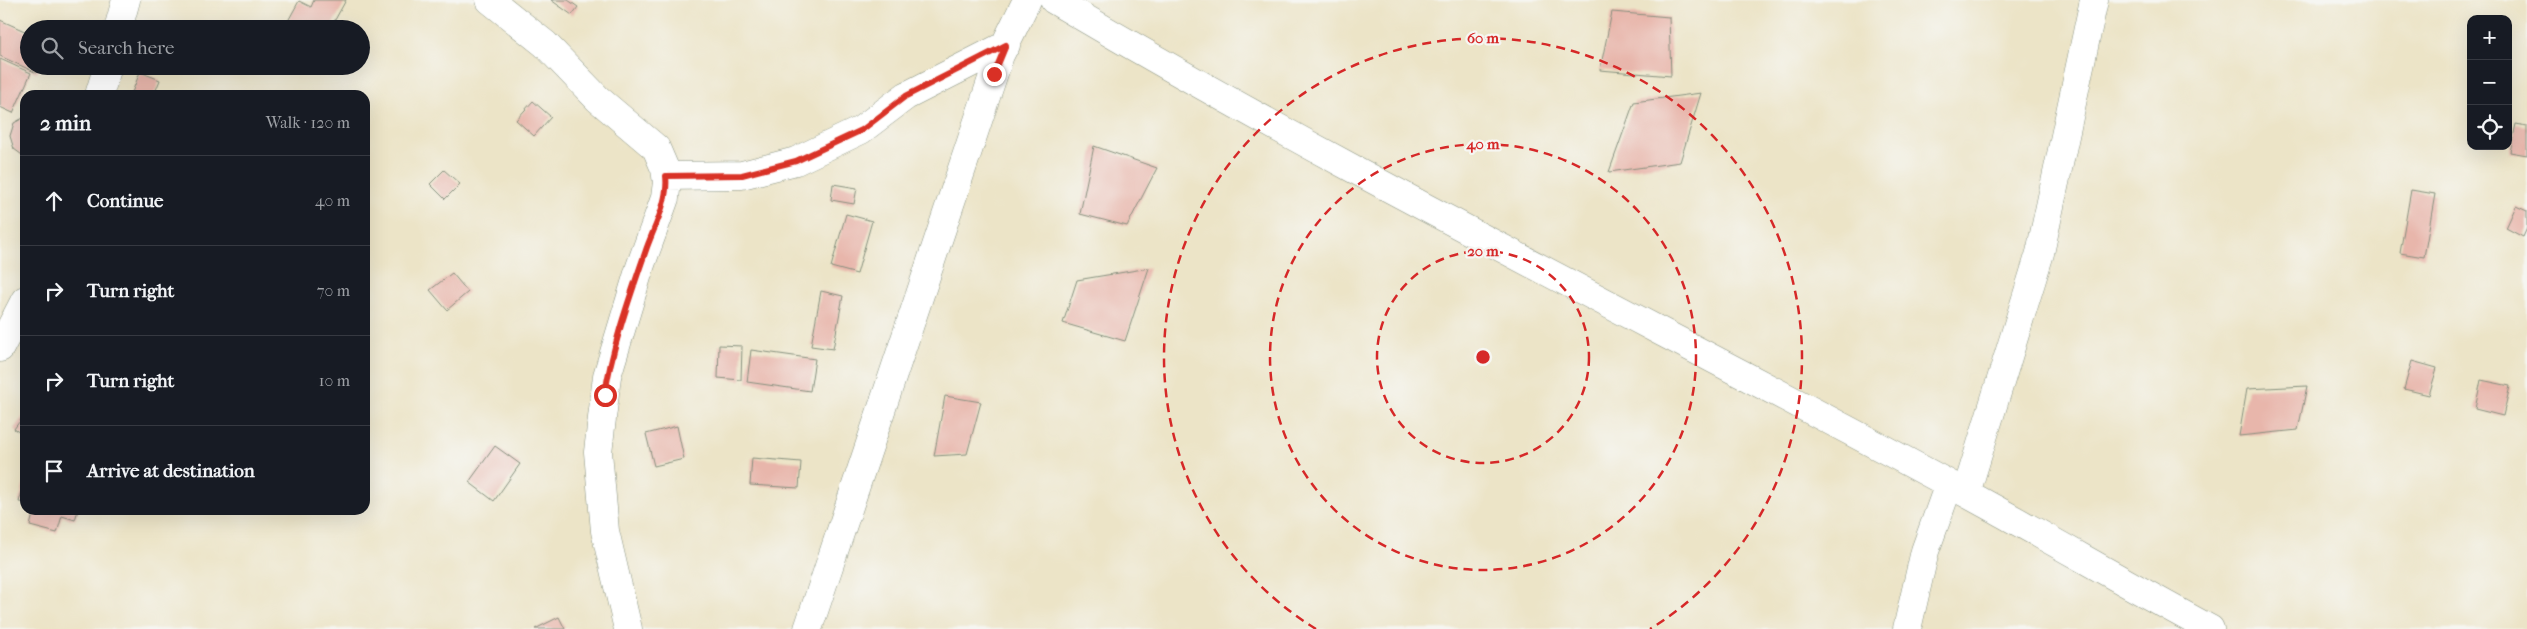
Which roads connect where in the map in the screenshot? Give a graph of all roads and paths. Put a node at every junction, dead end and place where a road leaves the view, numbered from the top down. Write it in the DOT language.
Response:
graph roads {
  1 [pos="126,0"];
  2 [pos="490,0"];
  3 [pos="1027,0"];
  4 [pos="1054,0"];
  5 [pos="2094,0"];
  6 [pos="120,20"];
  7 [pos="1006,45"];
  8 [pos="106,75"];
  9 [pos="101,90"];
  10 [pos="666,176"];
  11 [pos="20,310"];
  12 [pos="0,348"];
  13 [pos="1957,489"];
  14 [pos="1905,627"];
  15 [pos="628,629"];
  16 [pos="808,629"];
  17 [pos="2210,629"];
  1 -- 6 [label="street"];
  2 -- 10 [label="street"];
  3 -- 7 [label="street"];
  4 -- 13 [label="street"];
  5 -- 13 [label="street"];
  7 -- 10 [label="street"];
  7 -- 16 [label="street"];
  8 -- 9 [label="street"];
  10 -- 15 [label="street"];
  11 -- 12 [label="street"];
  13 -- 14 [label="street"];
  13 -- 17 [label="street"];
}
